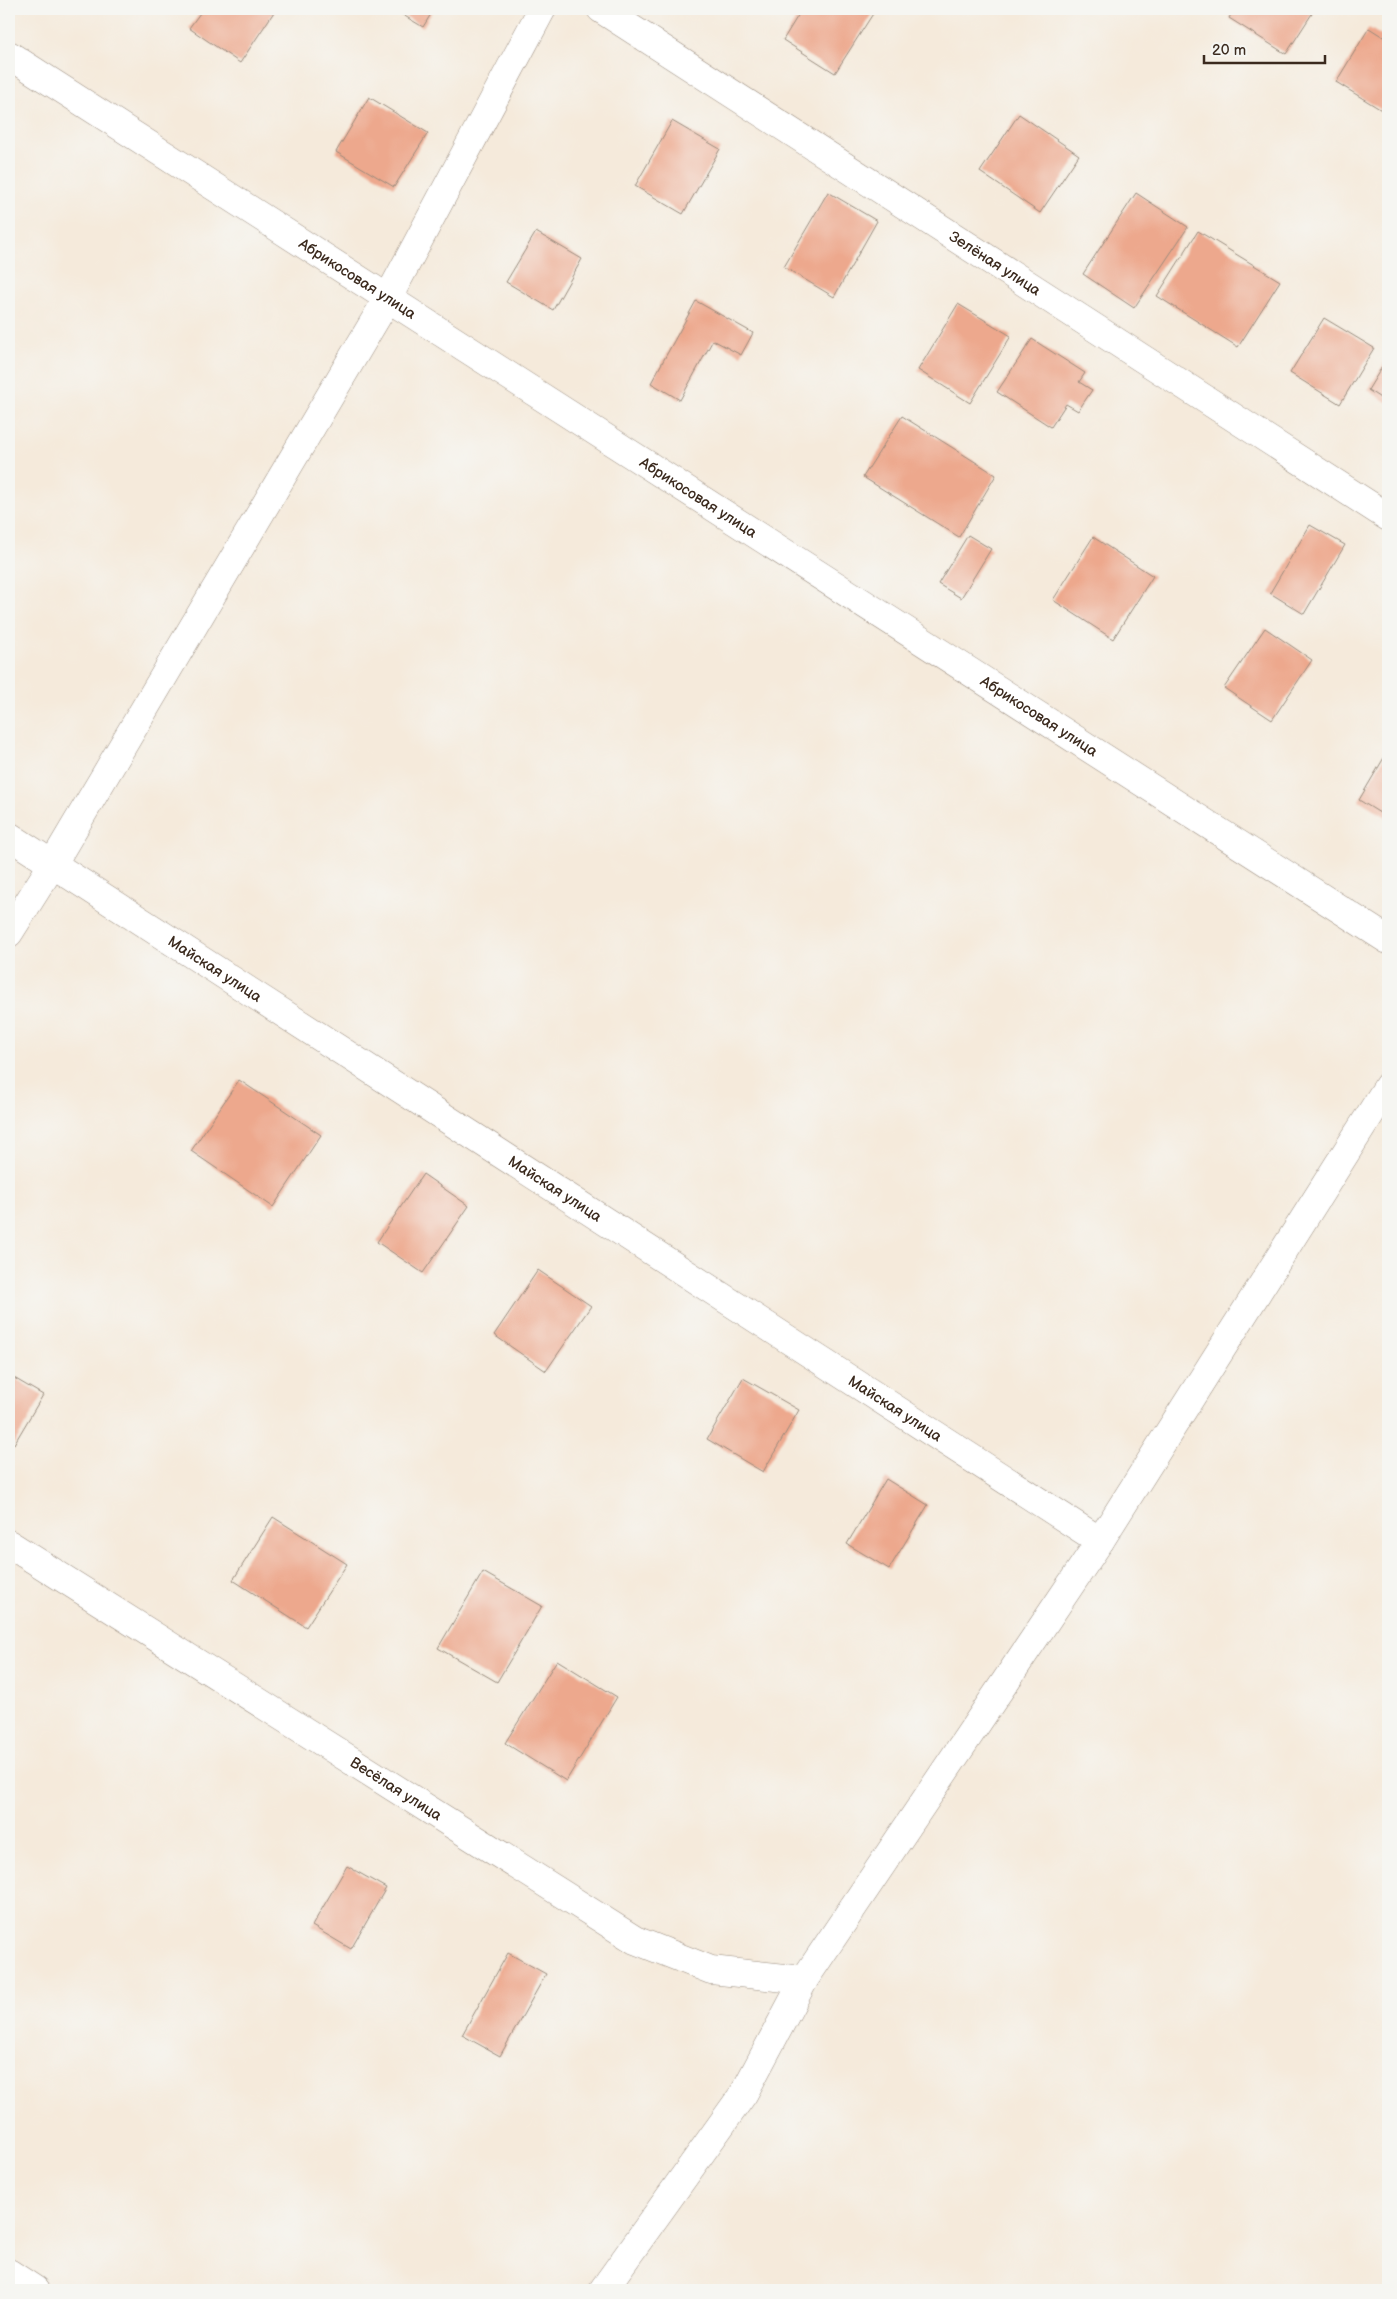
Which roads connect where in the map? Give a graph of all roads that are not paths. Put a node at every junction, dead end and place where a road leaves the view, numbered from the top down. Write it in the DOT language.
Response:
graph roads {
  1 [pos="542,9"];
  2 [pos="601,9"];
  3 [pos="9,55"];
  4 [pos="388,298"];
  5 [pos="1388,517"];
  6 [pos="9,836"];
  7 [pos="52,866"];
  8 [pos="9,933"];
  9 [pos="1388,940"];
  10 [pos="1388,1086"];
  11 [pos="1100,1541"];
  12 [pos="9,1544"];
  13 [pos="804,1980"];
  14 [pos="9,2273"];
  15 [pos="35,2290"];
  16 [pos="603,2290"];
  1 -- 4 [label="street"];
  2 -- 5 [label="street, Зелёная улица"];
  3 -- 4 [label="street, Абрикосовая улица"];
  4 -- 7 [label="street"];
  4 -- 9 [label="street, Абрикосовая улица"];
  6 -- 7 [label="street, Майская улица"];
  7 -- 8 [label="street"];
  7 -- 11 [label="street, Майская улица"];
  10 -- 11 [label="street"];
  11 -- 13 [label="street"];
  12 -- 13 [label="street, Весёлая улица"];
  13 -- 16 [label="street"];
  14 -- 15 [label="street"];
}
